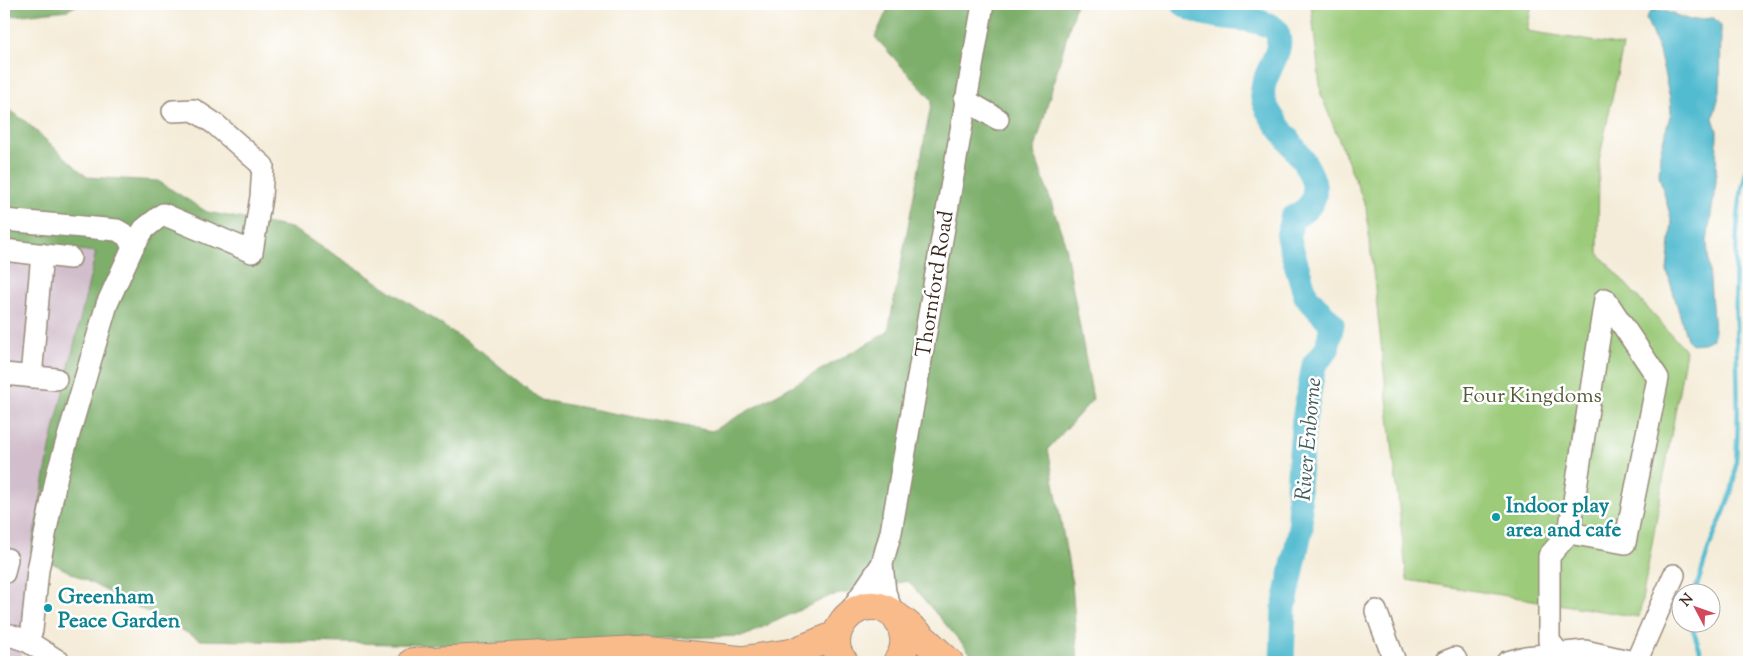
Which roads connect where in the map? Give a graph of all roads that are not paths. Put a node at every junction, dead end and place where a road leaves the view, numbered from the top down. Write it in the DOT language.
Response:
graph roads {
  1 [pos="983,4"];
  2 [pos="965,100"];
  3 [pos="173,111"];
  4 [pos="998,119"];
  5 [pos="4,220"];
  6 [pos="133,247"];
  7 [pos="4,250"];
  8 [pos="42,254"];
  9 [pos="70,258"];
  10 [pos="4,374"];
  11 [pos="31,377"];
  12 [pos="56,379"];
  13 [pos="1569,533"];
  14 [pos="882,564"];
  15 [pos="1674,575"];
  16 [pos="1376,611"];
  17 [pos="895,616"];
  18 [pos="841,626"];
  19 [pos="4,633"];
  20 [pos="35,650"];
  21 [pos="1560,658"];
  22 [pos="517,659"];
  23 [pos="752,661"];
  24 [pos="60,662"];
  25 [pos="413,662"];
  26 [pos="844,662"];
  27 [pos="898,662"];
  28 [pos="917,662"];
  29 [pos="923,662"];
  30 [pos="949,662"];
  31 [pos="1394,662"];
  32 [pos="1445,662"];
  33 [pos="1457,662"];
  34 [pos="1507,662"];
  35 [pos="1634,662"];
  1 -- 2 [label="street, Thornford Road"];
  2 -- 4 [label="street"];
  2 -- 14 [label="street, Thornford Road"];
  3 -- 6 [label="street"];
  5 -- 6 [label="street"];
  6 -- 20 [label="street"];
  7 -- 8 [label="street"];
  8 -- 9 [label="street"];
  8 -- 11 [label="street"];
  10 -- 11 [label="street"];
  11 -- 12 [label="street"];
  13 -- 13 [label="street"];
  13 -- 21 [label="street"];
  14 -- 17 [label="street, Thornford Road"];
  14 -- 18 [label="street, Thornford Road"];
  15 -- 35 [label="street"];
  16 -- 31 [label="street"];
  17 -- 18 [label="highway"];
  17 -- 27 [label="highway"];
  17 -- 30 [label="highway"];
  18 -- 23 [label="highway"];
  18 -- 26 [label="highway"];
  19 -- 20 [label="street"];
  20 -- 24 [label="street"];
  21 -- 34 [label="street"];
  21 -- 35 [label="street"];
  22 -- 23 [label="highway"];
  22 -- 25 [label="highway"];
  28 -- 29 [label="highway"];
  32 -- 33 [label="street"];
}
